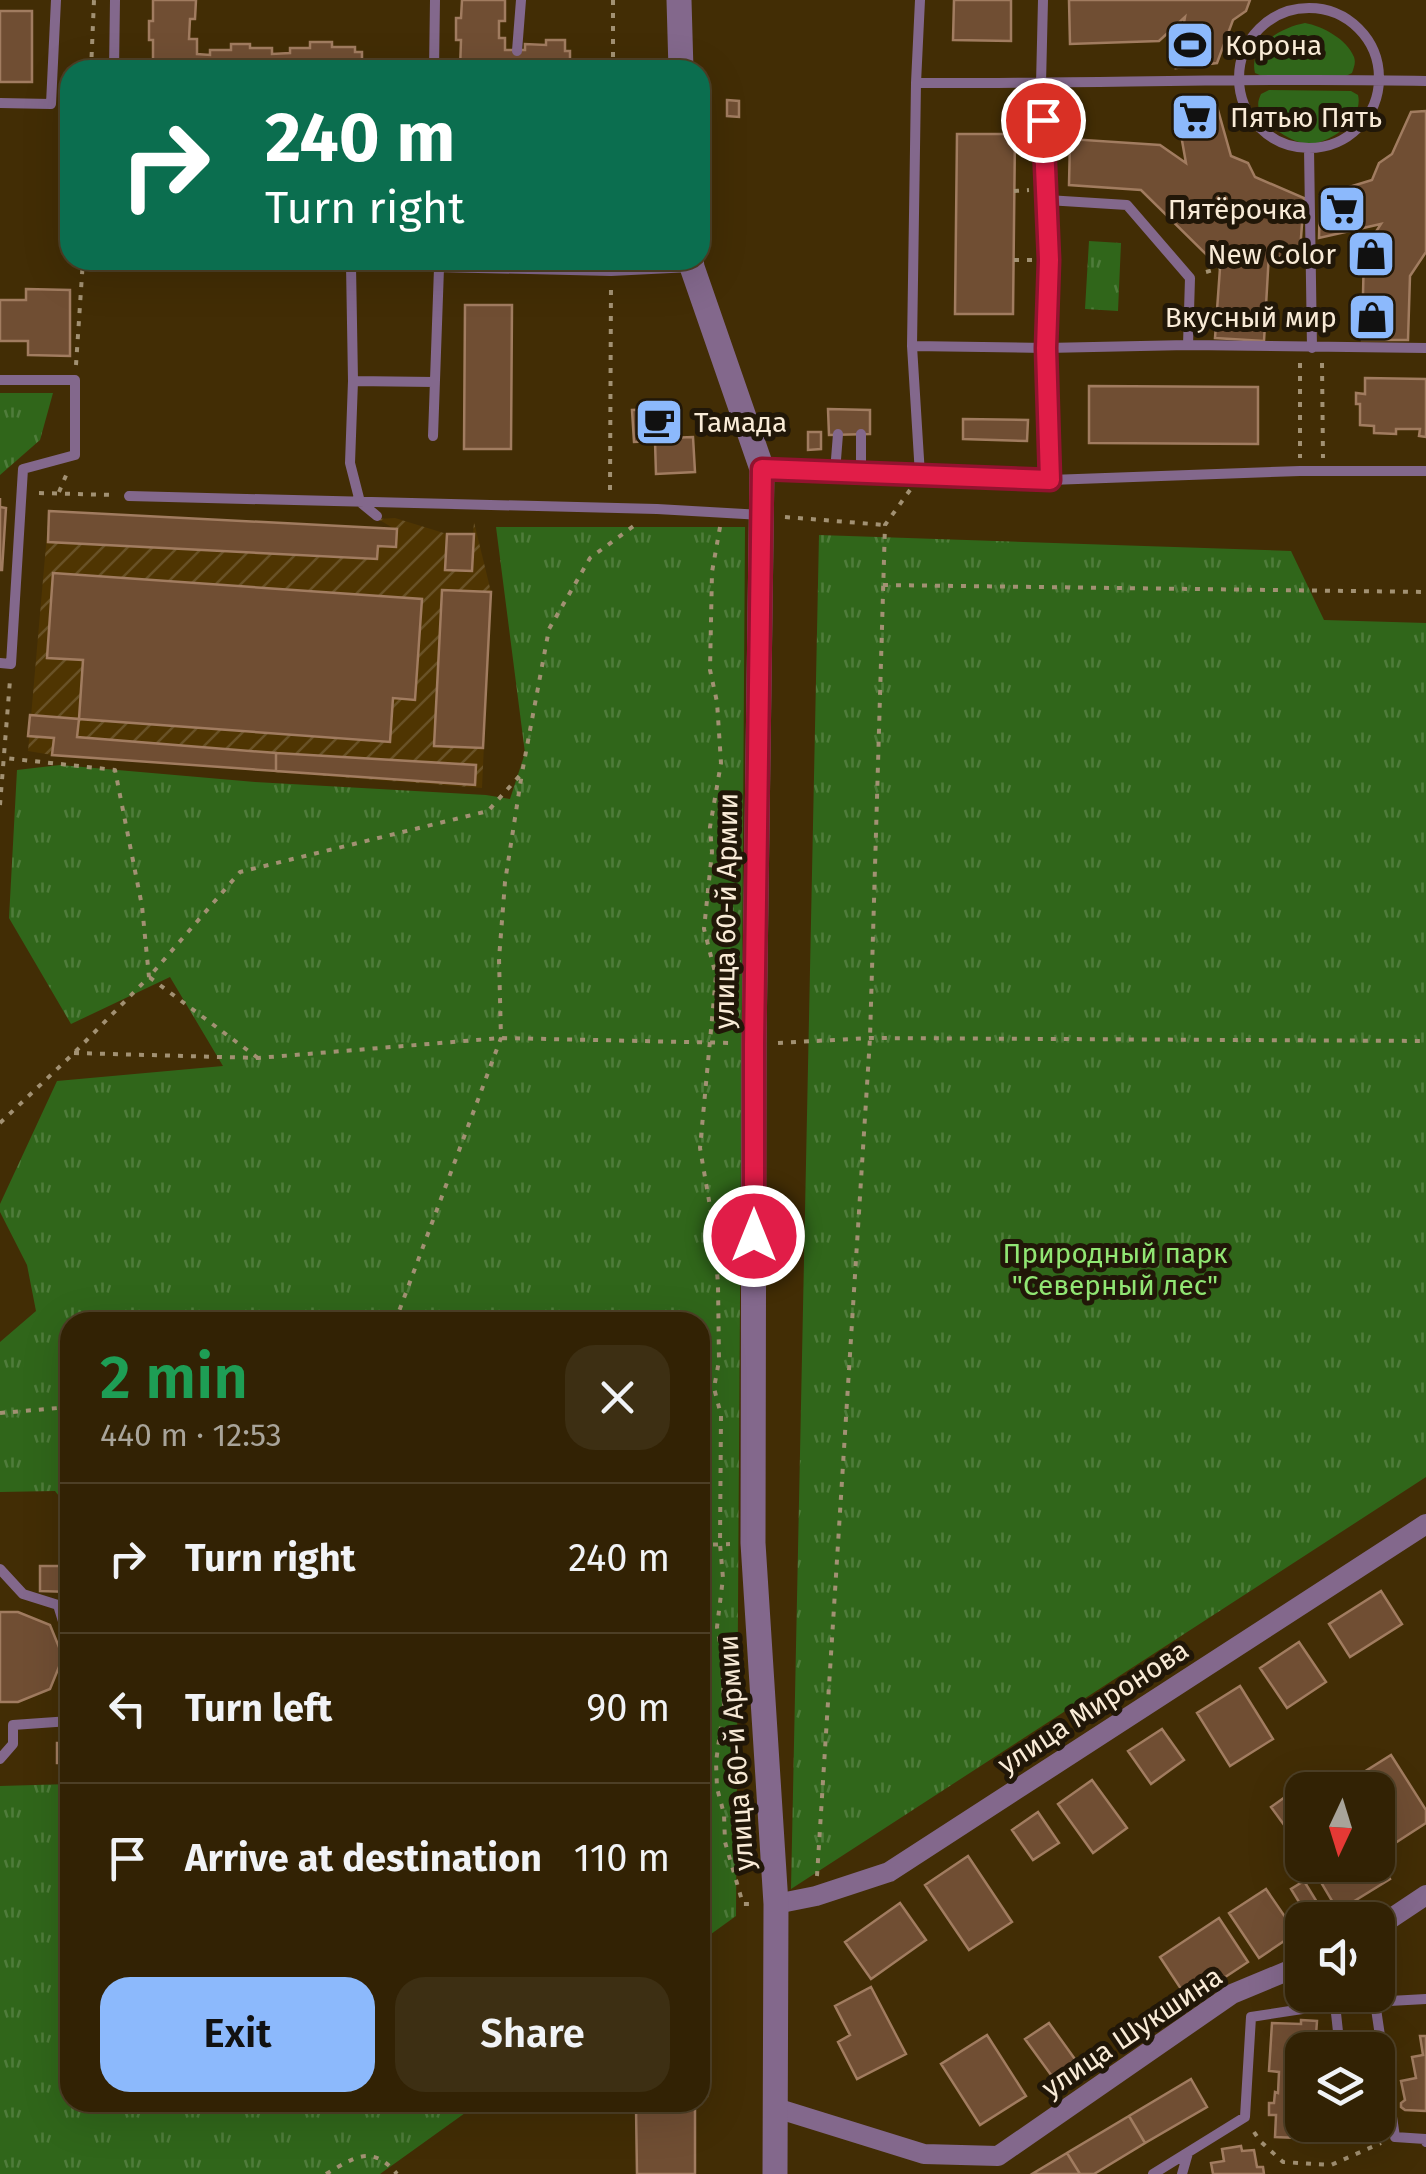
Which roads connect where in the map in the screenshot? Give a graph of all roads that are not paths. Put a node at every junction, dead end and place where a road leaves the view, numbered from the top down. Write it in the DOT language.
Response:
graph roads {
  1 [pos="56,0"];
  2 [pos="115,0"];
  3 [pos="435,0"];
  4 [pos="521,0"];
  5 [pos="679,0"];
  6 [pos="920,0"];
  7 [pos="1043,0"];
  8 [pos="1310,4"];
  9 [pos="517,50"];
  10 [pos="114,60"];
  11 [pos="434,60"];
  12 [pos="681,60"];
  13 [pos="1239,80"];
  14 [pos="1380,80"];
  15 [pos="1426,82"];
  16 [pos="916,83"];
  17 [pos="1041,84"];
  18 [pos="0,103"];
  19 [pos="1310,148"];
  20 [pos="1047,200"];
  21 [pos="351,270"];
  22 [pos="439,270"];
  23 [pos="693,270"];
  24 [pos="912,346"];
  25 [pos="1188,346"];
  26 [pos="1046,348"];
  27 [pos="1311,348"];
  28 [pos="1426,348"];
  29 [pos="0,380"];
  30 [pos="353,382"];
  31 [pos="434,382"];
  32 [pos="838,434"];
  33 [pos="862,434"];
  34 [pos="433,436"];
  35 [pos="762,469"];
  36 [pos="1426,471"];
  37 [pos="835,472"];
  38 [pos="860,473"];
  39 [pos="920,475"];
  40 [pos="1050,480"];
  41 [pos="129,496"];
  42 [pos="360,502"];
  43 [pos="762,515"];
  44 [pos="377,516"];
  45 [pos="6,664"];
  46 [pos="1426,1524"];
  47 [pos="0,1569"];
  48 [pos="60,1612"];
  49 [pos="60,1722"];
  50 [pos="0,1759"];
  51 [pos="1426,1894"];
  52 [pos="776,1904"];
  53 [pos="1395,1915"];
  54 [pos="1285,1972"];
  55 [pos="1426,1999"];
  56 [pos="1395,2001"];
  57 [pos="1285,2012"];
  58 [pos="1376,2012"];
  59 [pos="776,2108"];
  60 [pos="1426,2142"];
  61 [pos="1188,2152"];
  62 [pos="776,2174"];
  63 [pos="1153,2174"];
  64 [pos="1182,2174"];
  1 -- 18 [label="lane"];
  2 -- 10 [label="lane"];
  3 -- 11 [label="lane"];
  4 -- 9 [label="lane"];
  5 -- 12 [label="street"];
  6 -- 16 [label="lane"];
  7 -- 17 [label="lane"];
  8 -- 13 [label="lane"];
  8 -- 14 [label="lane"];
  13 -- 14 [label="lane"];
  13 -- 17 [label="lane"];
  13 -- 19 [label="lane"];
  14 -- 15 [label="lane"];
  14 -- 19 [label="lane"];
  16 -- 17 [label="lane"];
  16 -- 24 [label="lane"];
  17 -- 20 [label="lane"];
  19 -- 27 [label="lane"];
  20 -- 25 [label="lane"];
  20 -- 26 [label="lane"];
  21 -- 30 [label="lane"];
  22 -- 31 [label="lane"];
  23 -- 35 [label="street, улица 60-й Армии"];
  24 -- 26 [label="lane"];
  24 -- 39 [label="lane"];
  25 -- 26 [label="lane"];
  25 -- 27 [label="lane"];
  26 -- 40 [label="lane"];
  27 -- 28 [label="lane"];
  29 -- 45 [label="lane"];
  30 -- 31 [label="lane"];
  30 -- 42 [label="lane"];
  31 -- 34 [label="lane"];
  32 -- 37 [label="lane"];
  33 -- 38 [label="lane"];
  35 -- 37 [label="lane"];
  35 -- 43 [label="street, улица 60-й Армии"];
  36 -- 40 [label="lane"];
  37 -- 38 [label="lane"];
  38 -- 39 [label="lane"];
  39 -- 40 [label="lane"];
  41 -- 42 [label="lane"];
  42 -- 43 [label="lane"];
  42 -- 44 [label="lane"];
  43 -- 52 [label="street, улица 60-й Армии"];
  46 -- 52 [label="street, улица Миронова"];
  47 -- 48 [label="lane"];
  49 -- 50 [label="lane"];
  51 -- 53 [label="street"];
  52 -- 59 [label="street, улица 60-й Армии"];
  54 -- 59 [label="street, улица Шукшина"];
  55 -- 56 [label="lane"];
  57 -- 61 [label="lane"];
  58 -- 60 [label="lane"];
  59 -- 62 [label="street, улица 60-й Армии"];
  61 -- 63 [label="lane"];
  61 -- 64 [label="lane"];
}
